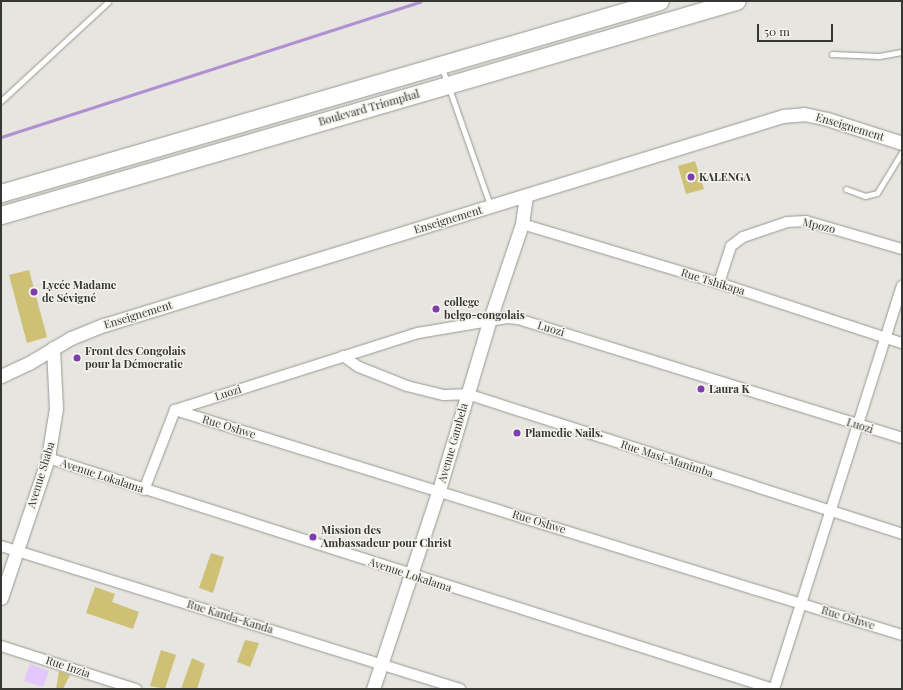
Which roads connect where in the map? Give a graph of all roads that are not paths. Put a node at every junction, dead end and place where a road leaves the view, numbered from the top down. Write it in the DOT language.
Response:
graph roads {
  1 [pos="660,1"];
  2 [pos="736,1"];
  3 [pos="108,2"];
  4 [pos="902,52"];
  5 [pos="832,54"];
  6 [pos="441,65"];
  7 [pos="448,85"];
  8 [pos="1,101"];
  9 [pos="902,143"];
  10 [pos="902,152"];
  11 [pos="846,189"];
  12 [pos="1,193"];
  13 [pos="526,196"];
  14 [pos="490,207"];
  15 [pos="1,215"];
  16 [pos="522,224"];
  17 [pos="902,249"];
  18 [pos="719,283"];
  19 [pos="902,286"];
  20 [pos="490,319"];
  21 [pos="886,338"];
  22 [pos="902,343"];
  23 [pos="53,348"];
  24 [pos="343,356"];
  25 [pos="1,376"];
  26 [pos="467,394"];
  27 [pos="175,410"];
  28 [pos="860,426"];
  29 [pos="902,438"];
  30 [pos="48,458"];
  31 [pos="144,490"];
  32 [pos="439,490"];
  33 [pos="830,511"];
  34 [pos="902,534"];
  35 [pos="1,546"];
  36 [pos="16,551"];
  37 [pos="410,576"];
  38 [pos="1,598"];
  39 [pos="801,604"];
  40 [pos="902,635"];
  41 [pos="1,646"];
  42 [pos="381,664"];
  43 [pos="136,689"];
  44 [pos="373,689"];
  45 [pos="460,689"];
  46 [pos="774,689"];
  1 -- 6 [label="highway, Boulevard Triomphal"];
  2 -- 7 [label="highway, Boulevard Triomphal"];
  3 -- 8 [label="lane"];
  4 -- 5 [label="lane"];
  6 -- 7 [label="lane"];
  6 -- 12 [label="highway, Boulevard Triomphal"];
  7 -- 14 [label="lane"];
  7 -- 15 [label="highway, Boulevard Triomphal"];
  9 -- 13 [label="street, Enseignement"];
  10 -- 11 [label="lane"];
  13 -- 14 [label="street, Enseignement"];
  13 -- 16 [label="street, Avenue Gambela"];
  14 -- 23 [label="street, Enseignement"];
  16 -- 18 [label="street, Rue Tshikapa"];
  16 -- 20 [label="street, Avenue Gambela"];
  17 -- 18 [label="street, Mpozo"];
  18 -- 21 [label="street, Rue Tshikapa"];
  19 -- 21 [label="street"];
  20 -- 24 [label="street, Luozi"];
  20 -- 26 [label="street, Avenue Gambela"];
  20 -- 28 [label="street, Luozi"];
  21 -- 22 [label="street, Rue Tshikapa"];
  21 -- 28 [label="street"];
  23 -- 25 [label="street, Enseignement"];
  23 -- 30 [label="street, Avenue Shaba"];
  24 -- 26 [label="street, Rue Masi-Manimba"];
  24 -- 27 [label="street, Luozi"];
  26 -- 32 [label="street, Avenue Gambela"];
  26 -- 33 [label="street, Rue Masi-Manimba"];
  27 -- 31 [label="street"];
  27 -- 32 [label="street, Rue Oshwe"];
  28 -- 29 [label="street, Luozi"];
  28 -- 33 [label="street"];
  30 -- 31 [label="street, Avenue Lokalama"];
  30 -- 36 [label="street, Avenue Shaba"];
  31 -- 37 [label="street, Avenue Lokalama"];
  32 -- 37 [label="street, Avenue Gambela"];
  32 -- 39 [label="street, Rue Oshwe"];
  33 -- 34 [label="street, Rue Masi-Manimba"];
  33 -- 39 [label="street"];
  35 -- 36 [label="street, Rue Kanda-Kanda"];
  36 -- 38 [label="street, Avenue Shaba"];
  36 -- 42 [label="street, Rue Kanda-Kanda"];
  37 -- 42 [label="street, Avenue Gambela"];
  37 -- 46 [label="street, Avenue Lokalama"];
  39 -- 40 [label="street, Rue Oshwe"];
  39 -- 46 [label="street"];
  41 -- 43 [label="street, Rue Inzia"];
  42 -- 44 [label="street, Avenue Gambela"];
  42 -- 45 [label="street, Rue Kanda-Kanda"];
}
